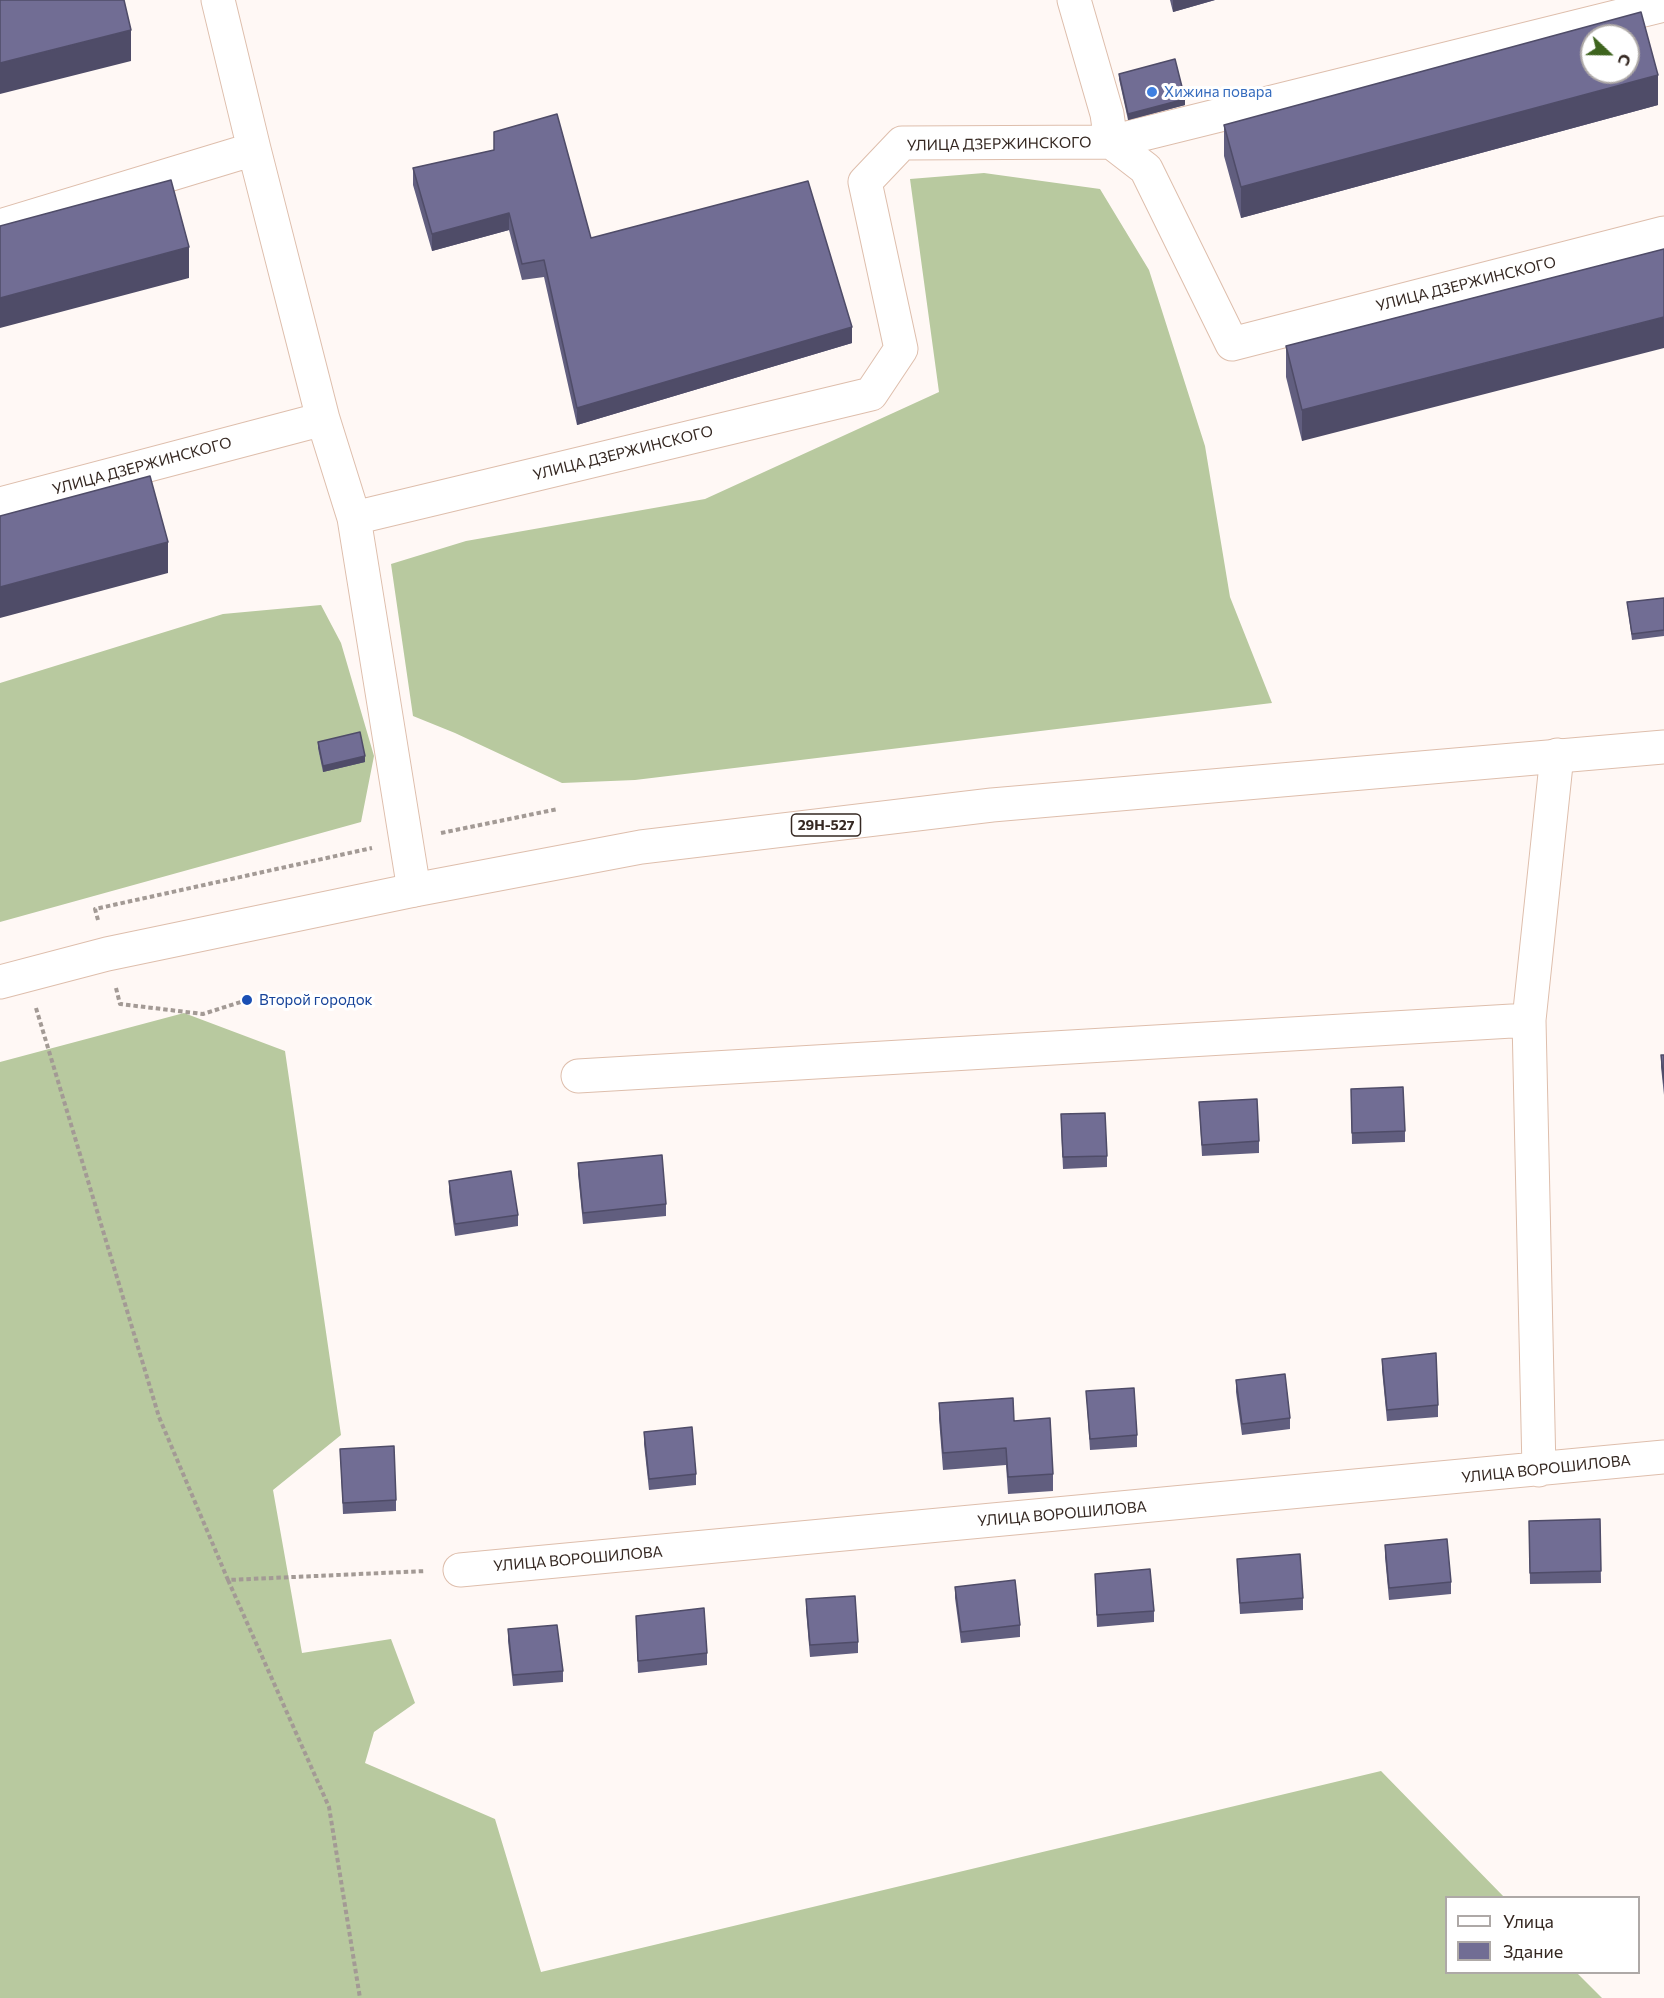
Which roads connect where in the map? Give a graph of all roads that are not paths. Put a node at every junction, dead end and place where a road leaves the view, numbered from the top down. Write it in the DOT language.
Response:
graph roads {
  1 [pos="218,0"];
  2 [pos="1074,0"];
  3 [pos="1664,5"];
  4 [pos="1111,142"];
  5 [pos="254,150"];
  6 [pos="0,226"];
  7 [pos="1664,233"];
  8 [pos="323,419"];
  9 [pos="0,504"];
  10 [pos="354,518"];
  11 [pos="1664,747"];
  12 [pos="1557,755"];
  13 [pos="414,890"];
  14 [pos="13,979"];
  15 [pos="1529,1020"];
  16 [pos="578,1076"];
  17 [pos="1664,1457"];
  18 [pos="1539,1470"];
  19 [pos="460,1569"];
  1 -- 5 [label="street"];
  2 -- 4 [label="street"];
  3 -- 4 [label="street"];
  4 -- 7 [label="street, УЛИЦА ДЗЕРЖИНСКОГО"];
  4 -- 10 [label="street, УЛИЦА ДЗЕРЖИНСКОГО"];
  5 -- 6 [label="street"];
  5 -- 8 [label="street"];
  8 -- 9 [label="street, УЛИЦА ДЗЕРЖИНСКОГО"];
  8 -- 10 [label="street"];
  10 -- 13 [label="street"];
  11 -- 12 [label="street, 29Н-527"];
  12 -- 13 [label="street, 29Н-527"];
  12 -- 15 [label="street"];
  13 -- 14 [label="street, 29Н-527"];
  15 -- 16 [label="street"];
  15 -- 18 [label="street"];
  17 -- 18 [label="street, УЛИЦА ВОРОШИЛОВА"];
  18 -- 19 [label="street, УЛИЦА ВОРОШИЛОВА"];
}
